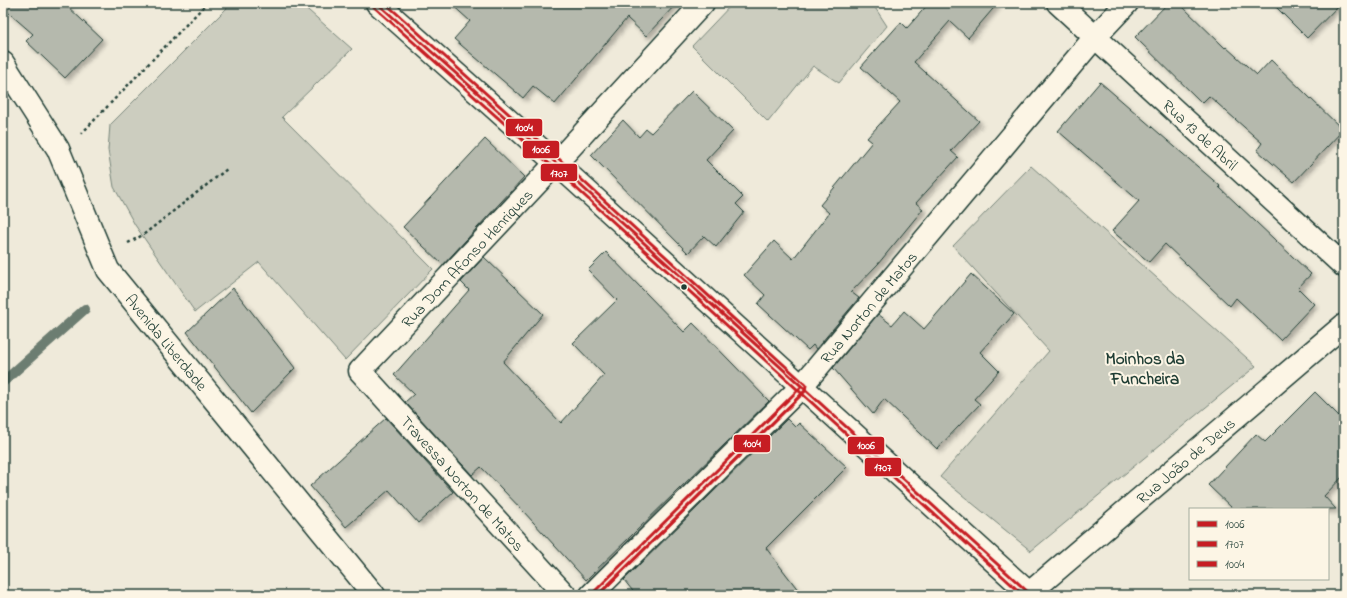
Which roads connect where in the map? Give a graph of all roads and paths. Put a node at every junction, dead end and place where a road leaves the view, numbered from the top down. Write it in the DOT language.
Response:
graph roads {
  1 [pos="207,3"];
  2 [pos="377,3"];
  3 [pos="703,3"];
  4 [pos="1058,3"];
  5 [pos="1127,3"];
  6 [pos="1095,37"];
  7 [pos="3,63"];
  8 [pos="9,89"];
  9 [pos="58,149"];
  10 [pos="556,163"];
  11 [pos="227,169"];
  12 [pos="102,256"];
  13 [pos="1344,266"];
  14 [pos="1344,325"];
  15 [pos="360,371"];
  16 [pos="801,387"];
  17 [pos="1029,594"];
  18 [pos="374,595"];
  19 [pos="565,595"];
  20 [pos="591,595"];
  1 -- 9 [label="path"];
  2 -- 10 [label="street"];
  3 -- 10 [label="street, Rua Dom Afonso Henriques"];
  4 -- 6 [label="street, Rua 13 de Abril"];
  5 -- 6 [label="street, Rua Norton de Matos"];
  6 -- 13 [label="street, Rua 13 de Abril"];
  6 -- 16 [label="street, Rua Norton de Matos"];
  7 -- 8 [label="street, Avenida Liberdade"];
  8 -- 9 [label="street, Avenida Liberdade"];
  9 -- 12 [label="street, Avenida Liberdade"];
  10 -- 15 [label="street, Rua Dom Afonso Henriques"];
  10 -- 16 [label="street"];
  11 -- 12 [label="path"];
  12 -- 18 [label="street, Avenida Liberdade"];
  14 -- 17 [label="street, Rua João de Deus"];
  15 -- 19 [label="street, Travessa Norton de Matos"];
  16 -- 17 [label="street"];
  16 -- 20 [label="street, Rua Norton de Matos"];
}
